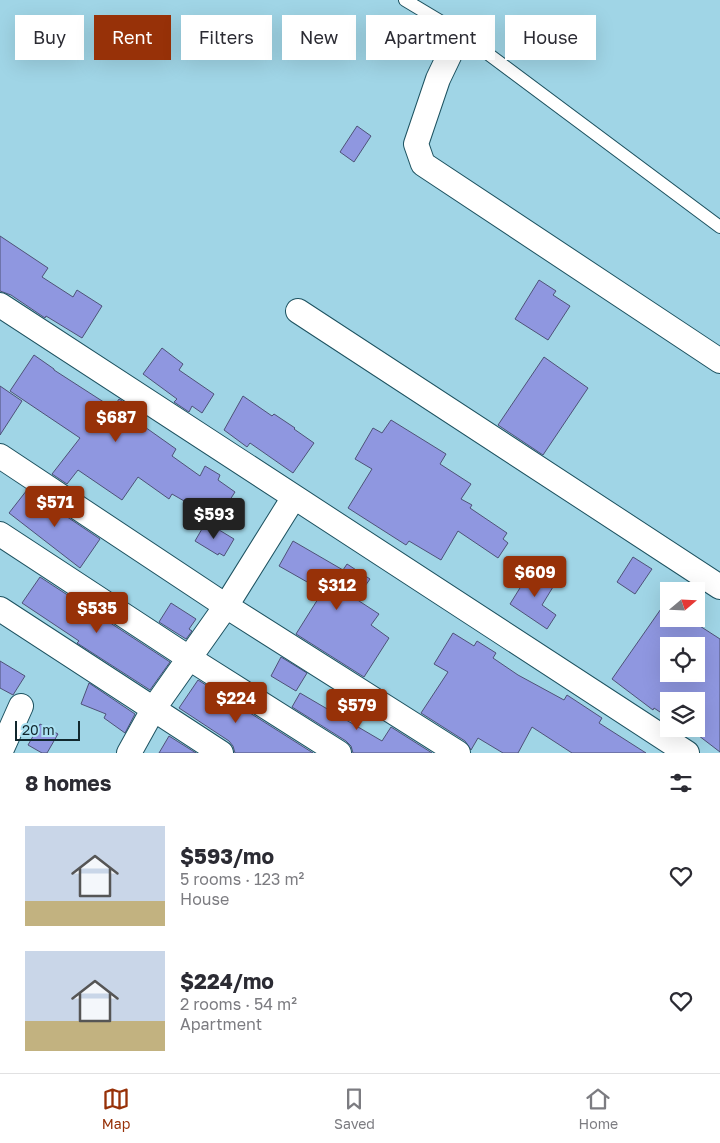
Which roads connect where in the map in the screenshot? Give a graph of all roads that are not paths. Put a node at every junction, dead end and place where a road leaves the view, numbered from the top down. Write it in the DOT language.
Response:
graph roads {
  1 [pos="405,0"];
  2 [pos="430,15"];
  3 [pos="495,59"];
  4 [pos="447,60"];
  5 [pos="720,227"];
  6 [pos="0,305"];
  7 [pos="298,311"];
  8 [pos="720,361"];
  9 [pos="0,456"];
  10 [pos="294,497"];
  11 [pos="0,534"];
  12 [pos="720,587"];
  13 [pos="226,606"];
  14 [pos="0,609"];
  15 [pos="189,658"];
  16 [pos="21,706"];
  17 [pos="154,708"];
  18 [pos="0,752"];
  19 [pos="129,753"];
  20 [pos="221,753"];
  21 [pos="340,753"];
  22 [pos="458,753"];
  23 [pos="687,753"];
  1 -- 2 [label="lane"];
  3 -- 5 [label="lane"];
  4 -- 8 [label="street"];
  6 -- 10 [label="street"];
  7 -- 12 [label="street"];
  9 -- 13 [label="street"];
  10 -- 13 [label="street"];
  10 -- 23 [label="street"];
  11 -- 15 [label="street"];
  13 -- 15 [label="street"];
  13 -- 22 [label="street"];
  14 -- 17 [label="street"];
  15 -- 17 [label="street"];
  15 -- 21 [label="street"];
  16 -- 18 [label="street"];
  17 -- 19 [label="street"];
  17 -- 20 [label="street"];
}
